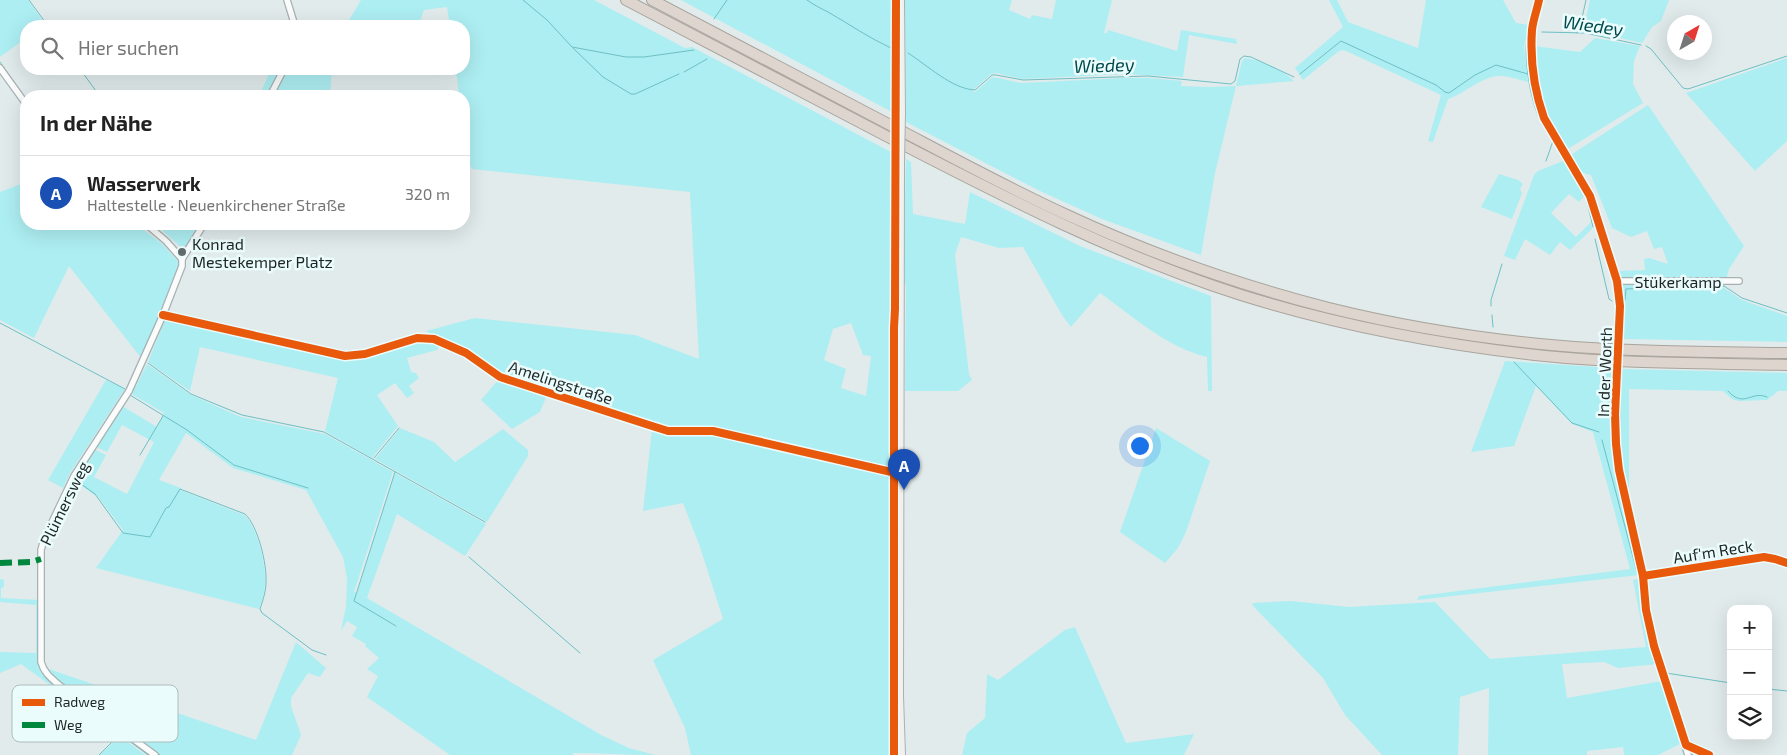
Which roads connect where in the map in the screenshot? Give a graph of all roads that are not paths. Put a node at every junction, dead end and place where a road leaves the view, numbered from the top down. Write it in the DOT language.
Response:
graph roads {
  1 [pos="287,0"];
  2 [pos="626,0"];
  3 [pos="652,0"];
  4 [pos="900,0"];
  5 [pos="1539,0"];
  6 [pos="293,20"];
  7 [pos="0,68"];
  8 [pos="281,75"];
  9 [pos="273,90"];
  10 [pos="20,96"];
  11 [pos="154,230"];
  12 [pos="200,230"];
  13 [pos="182,260"];
  14 [pos="1617,281"];
  15 [pos="1739,281"];
  16 [pos="163,315"];
  17 [pos="1787,353"];
  18 [pos="1787,365"];
  19 [pos="900,474"];
  20 [pos="1787,563"];
  21 [pos="1643,576"];
  22 [pos="59,685"];
  23 [pos="137,742"];
  24 [pos="1686,745"];
  25 [pos="155,755"];
  26 [pos="901,755"];
  27 [pos="1688,755"];
  28 [pos="1710,755"];
  1 -- 6 [label="street"];
  2 -- 18 [label="highway"];
  3 -- 17 [label="highway"];
  4 -- 19 [label="main road, bridge"];
  5 -- 14 [label="street, In der Worth"];
  7 -- 10 [label="street"];
  8 -- 9 [label="street"];
  11 -- 13 [label="street"];
  12 -- 13 [label="street, Plümersweg"];
  13 -- 16 [label="street, Plümersweg"];
  14 -- 15 [label="street, Stükerkamp"];
  14 -- 21 [label="street, In der Worth, bridge"];
  16 -- 19 [label="street, Amelingstraße"];
  16 -- 22 [label="street, Plümersweg"];
  19 -- 26 [label="main road"];
  20 -- 21 [label="street, Auf'm Reck"];
  21 -- 24 [label="street, In der Worth"];
  23 -- 25 [label="street, Plümersweg"];
  24 -- 27 [label="street, In der Worth"];
  24 -- 28 [label="street"];
}
